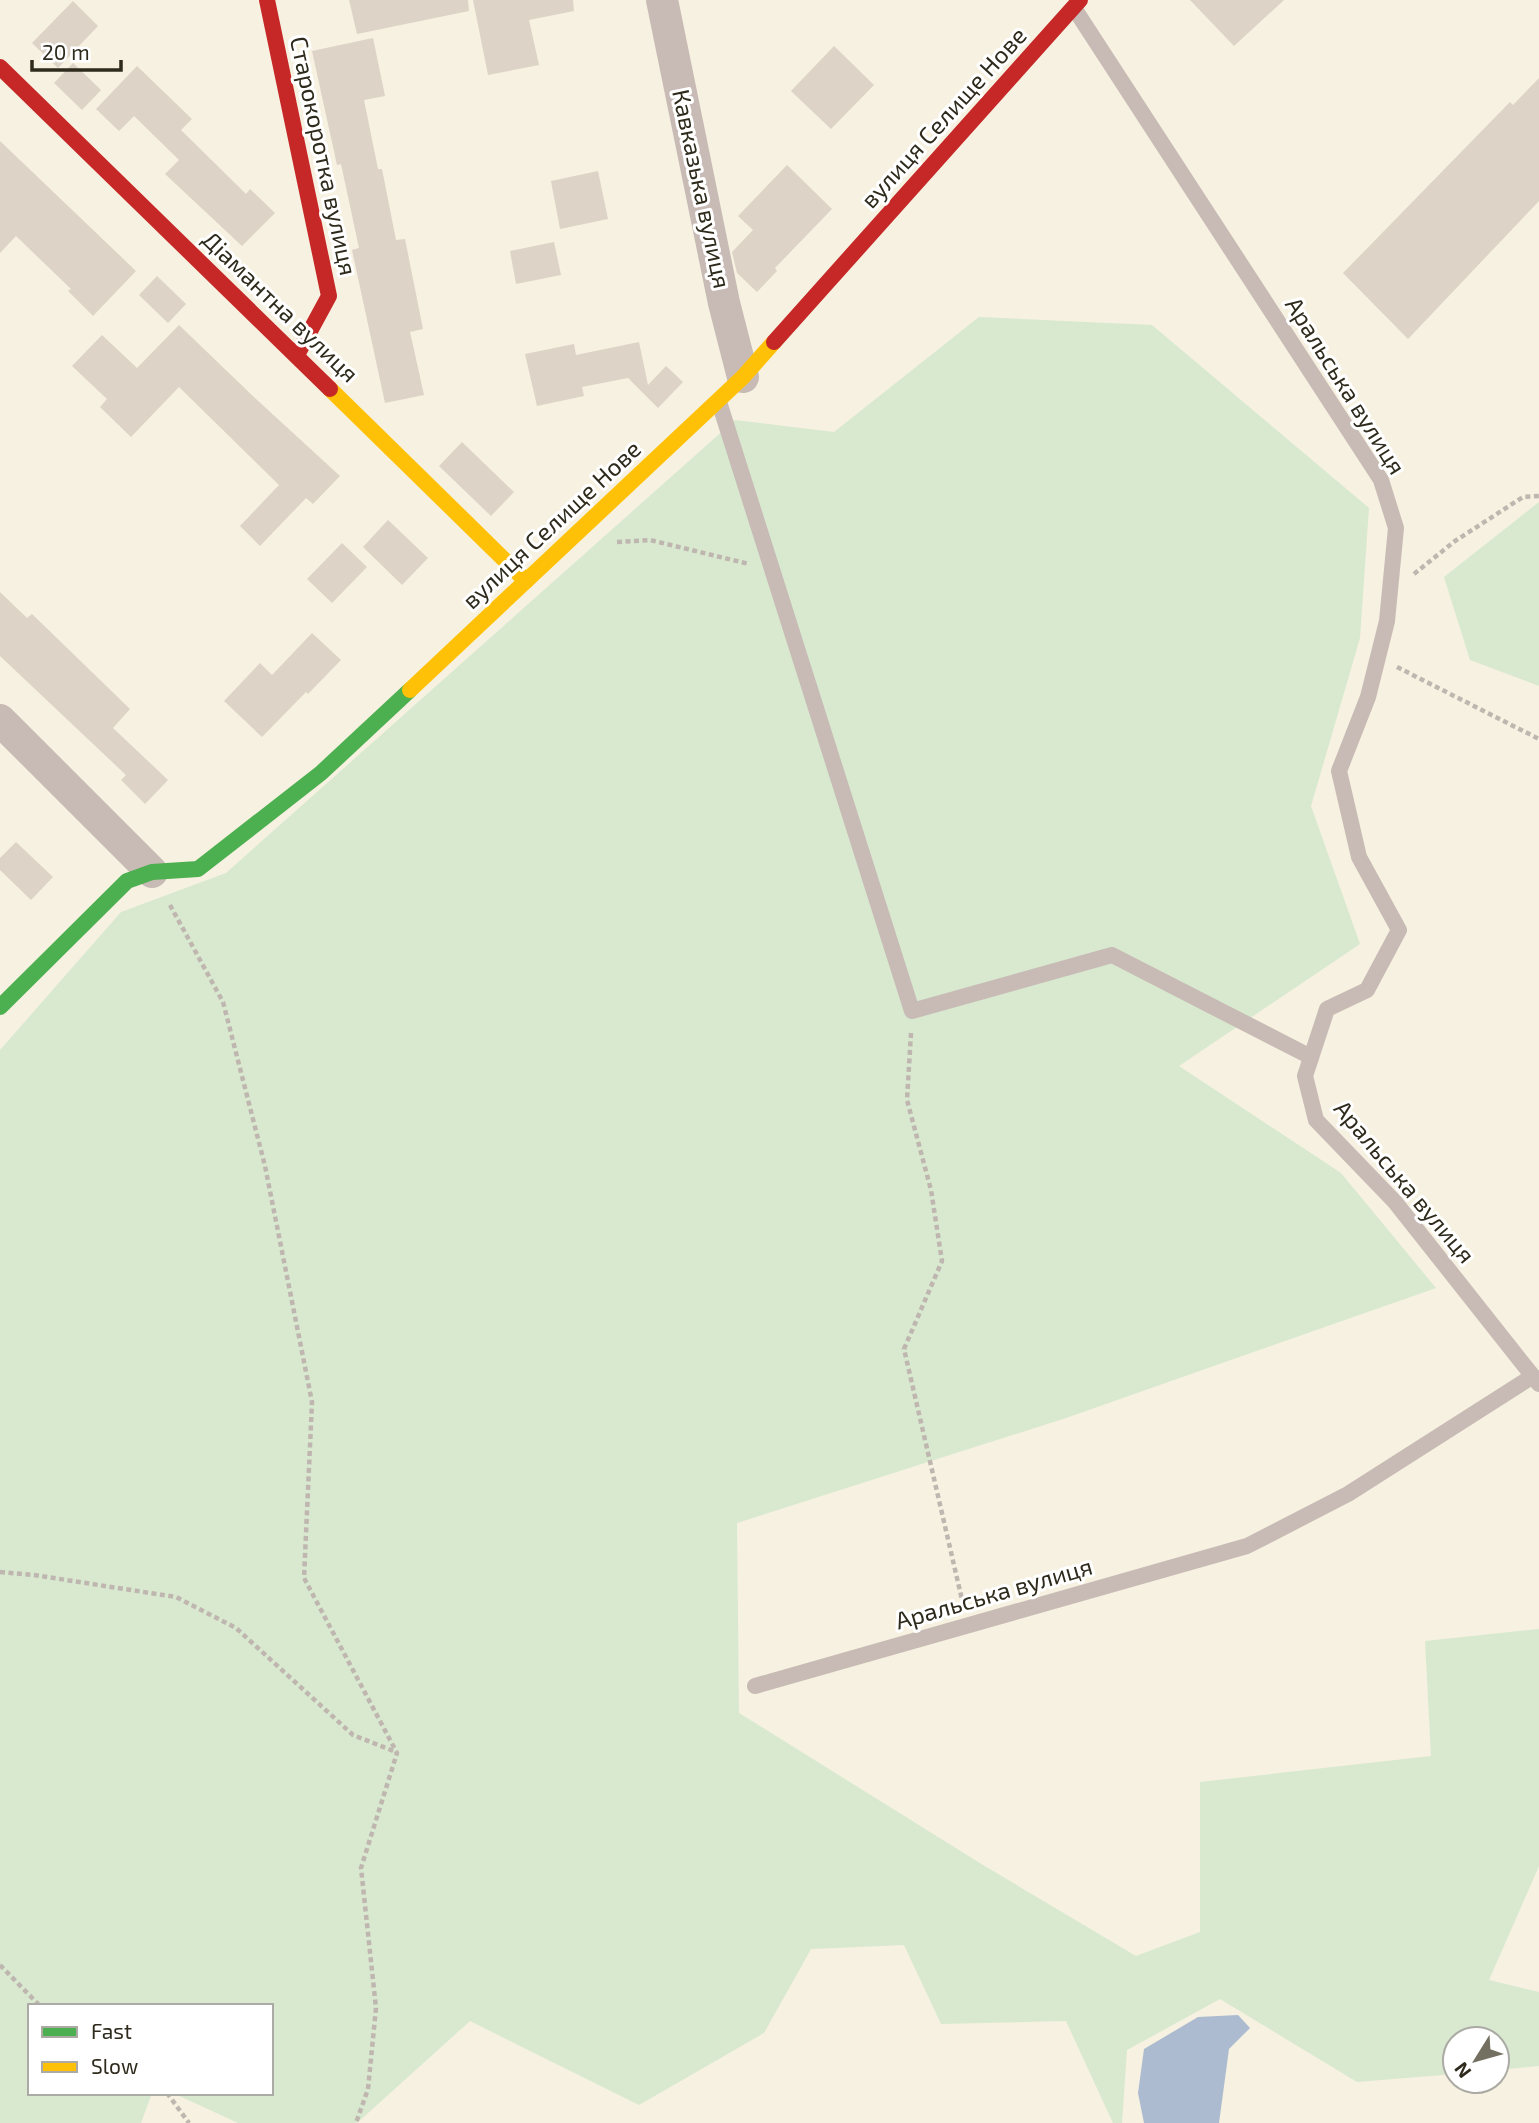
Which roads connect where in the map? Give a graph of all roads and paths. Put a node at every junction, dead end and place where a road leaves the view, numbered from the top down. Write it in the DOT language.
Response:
graph roads {
  1 [pos="267,0"];
  2 [pos="662,0"];
  3 [pos="1077,4"];
  4 [pos="0,67"];
  5 [pos="297,355"];
  6 [pos="743,377"];
  7 [pos="719,400"];
  8 [pos="1539,496"];
  9 [pos="613,542"];
  10 [pos="772,570"];
  11 [pos="526,580"];
  12 [pos="1389,596"];
  13 [pos="1378,657"];
  14 [pos="0,720"];
  15 [pos="1539,739"];
  16 [pos="152,872"];
  17 [pos="0,1007"];
  18 [pos="912,1011"];
  19 [pos="1311,1057"];
  20 [pos="1536,1380"];
  21 [pos="0,1572"];
  22 [pos="968,1625"];
  23 [pos="755,1686"];
  24 [pos="397,1753"];
  25 [pos="0,1965"];
  26 [pos="38,2004"];
  27 [pos="168,2095"];
  28 [pos="189,2123"];
  29 [pos="356,2123"];
  1 -- 5 [label="street, Старокоротка вулиця"];
  2 -- 6 [label="street, Кавказька вулиця"];
  3 -- 6 [label="street, вулиця Селище Нове"];
  3 -- 12 [label="lane, Аральська вулиця"];
  4 -- 5 [label="street, Діамантна вулиця"];
  5 -- 11 [label="street, Діамантна вулиця"];
  6 -- 7 [label="street, вулиця Селище Нове"];
  7 -- 10 [label="lane"];
  7 -- 11 [label="street, вулиця Селище Нове"];
  8 -- 12 [label="path"];
  9 -- 10 [label="path"];
  10 -- 18 [label="lane"];
  11 -- 16 [label="street, вулиця Селище Нове"];
  12 -- 13 [label="lane, Аральська вулиця"];
  13 -- 15 [label="path"];
  13 -- 19 [label="lane, Аральська вулиця"];
  14 -- 16 [label="street"];
  16 -- 17 [label="street, вулиця Селище Нове"];
  16 -- 24 [label="path"];
  18 -- 19 [label="lane"];
  18 -- 22 [label="path"];
  19 -- 20 [label="lane, Аральська вулиця"];
  20 -- 22 [label="lane, Аральська вулиця"];
  21 -- 24 [label="path"];
  22 -- 23 [label="lane, Аральська вулиця"];
  24 -- 29 [label="path"];
  25 -- 26 [label="path"];
  27 -- 28 [label="path"];
}
